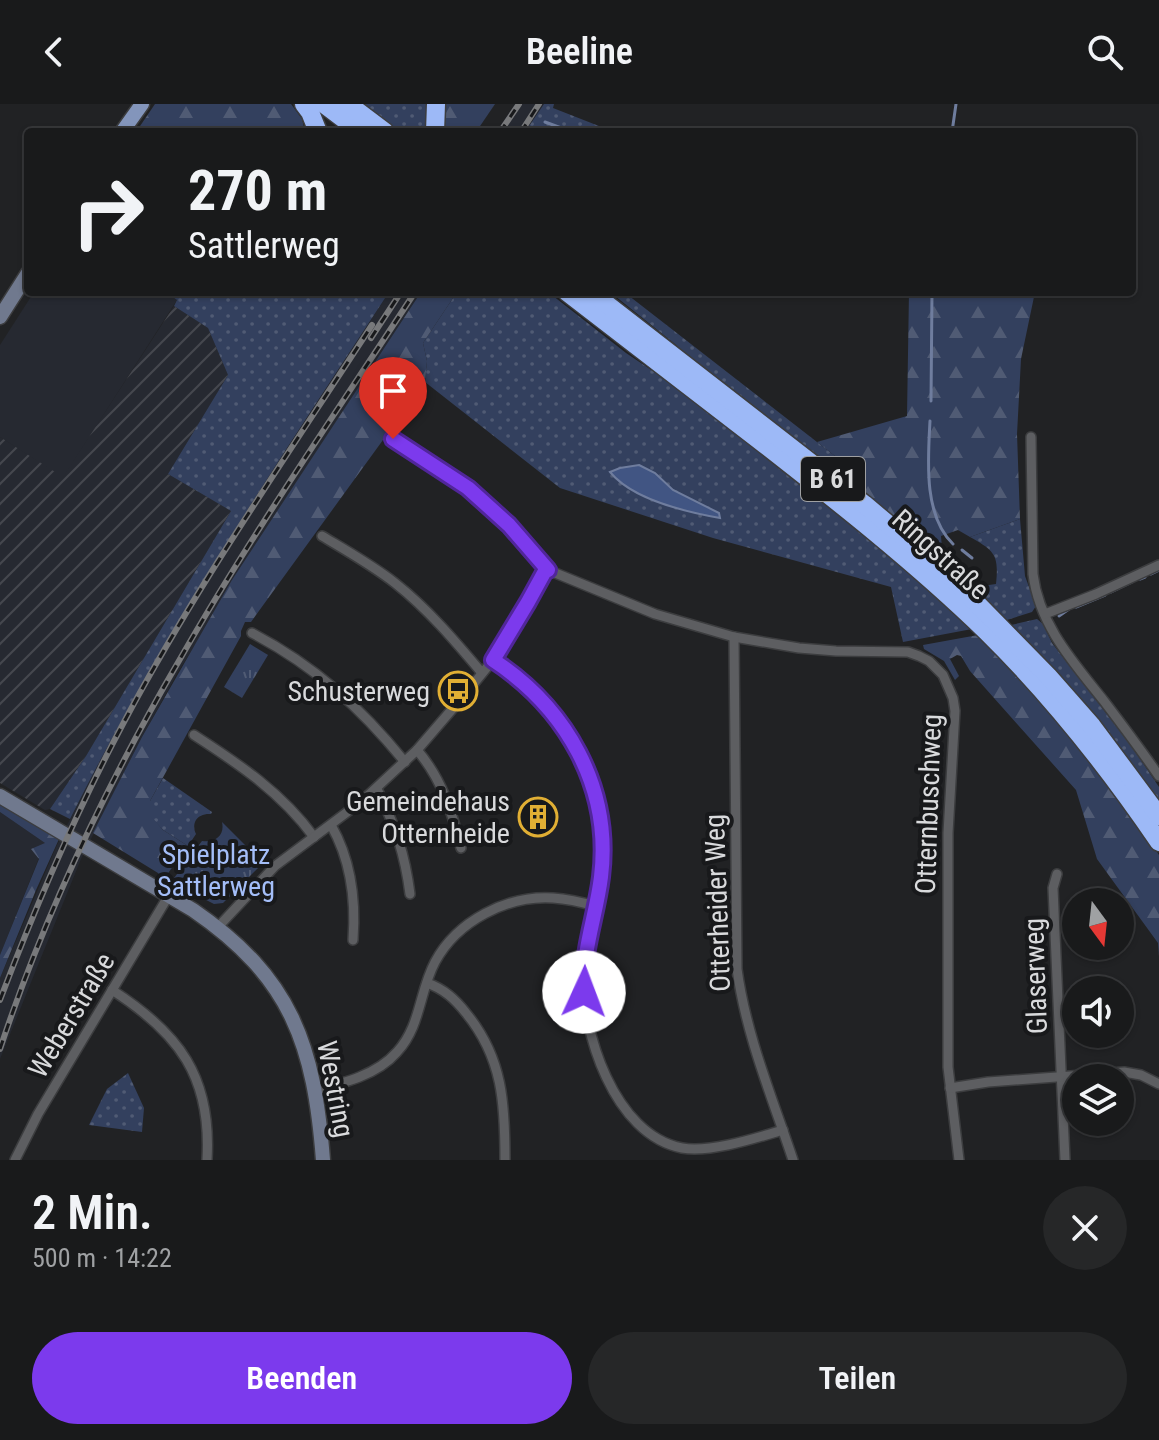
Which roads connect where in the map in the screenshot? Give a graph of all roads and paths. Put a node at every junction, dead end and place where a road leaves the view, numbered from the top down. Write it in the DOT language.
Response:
graph roads {
  1 [pos="142,104"];
  2 [pos="304,104"];
  3 [pos="324,104"];
  4 [pos="348,104"];
  5 [pos="436,104"];
  6 [pos="125,128"];
  7 [pos="316,128"];
  8 [pos="356,128"];
  9 [pos="380,128"];
  10 [pos="435,128"];
  11 [pos="24,279"];
  12 [pos="572,296"];
  13 [pos="596,296"];
  14 [pos="0,317"];
  15 [pos="1031,437"];
  16 [pos="393,439"];
  17 [pos="322,536"];
  18 [pos="1159,565"];
  19 [pos="548,570"];
  20 [pos="1045,614"];
  21 [pos="992,627"];
  22 [pos="252,633"];
  23 [pos="734,637"];
  24 [pos="493,660"];
  25 [pos="482,673"];
  26 [pos="194,735"];
  27 [pos="417,750"];
  28 [pos="405,762"];
  29 [pos="1159,776"];
  30 [pos="377,789"];
  31 [pos="0,796"];
  32 [pos="1159,816"];
  33 [pos="331,825"];
  34 [pos="314,837"];
  35 [pos="1159,842"];
  36 [pos="461,848"];
  37 [pos="1057,874"];
  38 [pos="410,894"];
  39 [pos="169,895"];
  40 [pos="595,906"];
  41 [pos="218,927"];
  42 [pos="353,940"];
  43 [pos="427,983"];
  44 [pos="112,990"];
  45 [pos="1061,1076"];
  46 [pos="1159,1084"];
  47 [pos="950,1088"];
  48 [pos="315,1090"];
  49 [pos="783,1130"];
  50 [pos="15,1160"];
  51 [pos="207,1160"];
  52 [pos="323,1160"];
  53 [pos="505,1160"];
  54 [pos="793,1160"];
  55 [pos="959,1160"];
  56 [pos="1065,1160"];
  1 -- 6 [label="main road"];
  2 -- 7 [label="highway"];
  3 -- 8 [label="highway"];
  4 -- 9 [label="highway"];
  5 -- 10 [label="highway"];
  11 -- 14 [label="street"];
  12 -- 21 [label="highway, Ringstraße / B 61"];
  13 -- 21 [label="highway, Ringstraße / B 61"];
  15 -- 20 [label="street"];
  16 -- 19 [label="street"];
  17 -- 25 [label="street"];
  18 -- 20 [label="street"];
  19 -- 23 [label="street, Otternbuschweg"];
  19 -- 24 [label="street"];
  20 -- 29 [label="street"];
  21 -- 32 [label="highway, Ringstraße / B 61"];
  21 -- 35 [label="highway, Ringstraße / B 61"];
  22 -- 28 [label="street"];
  23 -- 47 [label="street, Otternbuschweg"];
  23 -- 49 [label="street, Otterheider Weg"];
  24 -- 25 [label="street"];
  24 -- 40 [label="street"];
  25 -- 27 [label="street"];
  26 -- 34 [label="street"];
  27 -- 28 [label="street"];
  27 -- 36 [label="street"];
  28 -- 30 [label="street"];
  30 -- 33 [label="street"];
  30 -- 38 [label="street"];
  31 -- 39 [label="street, Westring"];
  33 -- 34 [label="street"];
  33 -- 42 [label="street"];
  34 -- 41 [label="street"];
  37 -- 45 [label="street, Glaserweg"];
  39 -- 41 [label="street, Westring"];
  39 -- 44 [label="street, Weberstraße"];
  40 -- 43 [label="street"];
  40 -- 49 [label="street"];
  41 -- 48 [label="street, Westring"];
  43 -- 48 [label="street"];
  43 -- 53 [label="street"];
  44 -- 50 [label="street, Weberstraße"];
  44 -- 51 [label="street"];
  45 -- 46 [label="street"];
  45 -- 47 [label="street"];
  45 -- 56 [label="street, Glaserweg"];
  47 -- 55 [label="street, Otternbuschweg"];
  48 -- 52 [label="street, Westring"];
  49 -- 54 [label="street, Otterheider Weg"];
}
